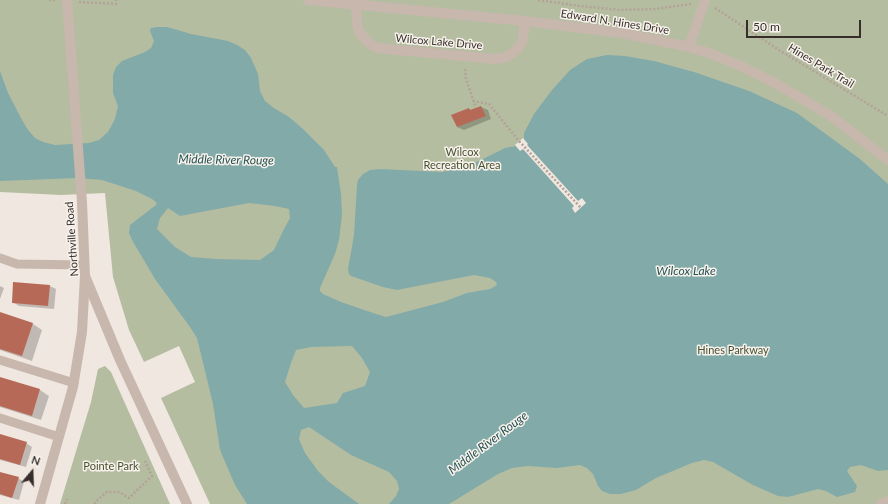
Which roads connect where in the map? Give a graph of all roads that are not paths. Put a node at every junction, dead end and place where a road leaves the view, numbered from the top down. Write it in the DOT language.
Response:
graph roads {
  1 [pos="308,0"];
  2 [pos="67,1"];
  3 [pos="356,2"];
  4 [pos="704,3"];
  5 [pos="525,21"];
  6 [pos="690,47"];
  7 [pos="888,160"];
  8 [pos="0,258"];
  9 [pos="84,265"];
  10 [pos="85,276"];
  11 [pos="0,360"];
  12 [pos="74,383"];
  13 [pos="0,418"];
  14 [pos="59,437"];
  15 [pos="888,501"];
  16 [pos="40,504"];
  17 [pos="187,504"];
  18 [pos="881,504"];
  1 -- 3 [label="street, Edward N. Hines Drive"];
  2 -- 9 [label="street, Northville Road"];
  3 -- 5 [label="street, Edward N. Hines Drive"];
  3 -- 5 [label="street, Wilcox Lake Drive"];
  4 -- 6 [label="street"];
  5 -- 6 [label="street, Edward N. Hines Drive"];
  6 -- 7 [label="street, Edward N. Hines Drive"];
  8 -- 9 [label="lane"];
  9 -- 10 [label="street, Northville Road"];
  10 -- 12 [label="street"];
  10 -- 17 [label="street, Northville Road"];
  11 -- 12 [label="lane"];
  12 -- 14 [label="street"];
  13 -- 14 [label="lane"];
  14 -- 16 [label="street"];
  15 -- 18 [label="street"];
}
